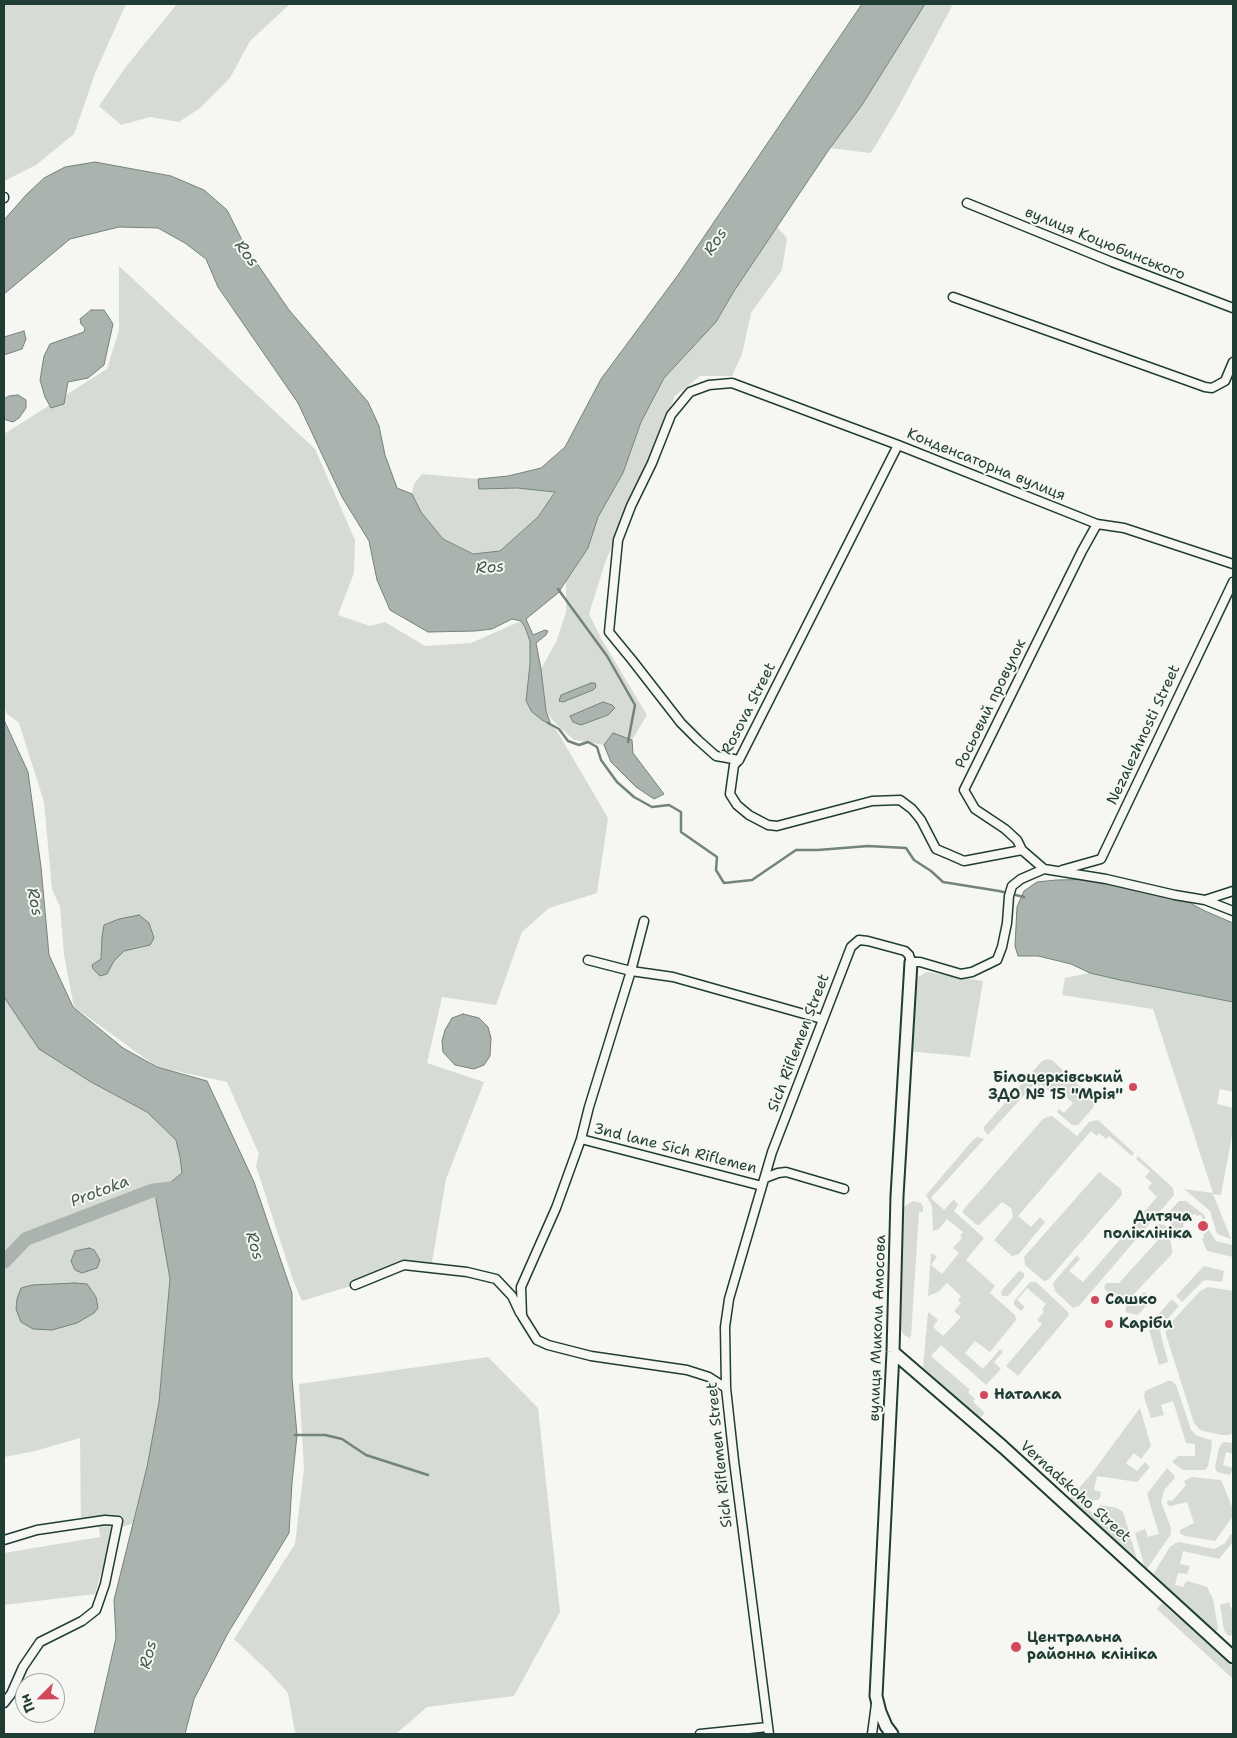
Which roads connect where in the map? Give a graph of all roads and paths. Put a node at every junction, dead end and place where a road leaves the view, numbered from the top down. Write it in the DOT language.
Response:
graph roads {
  1 [pos="967,204"];
  2 [pos="953,297"];
  3 [pos="1233,308"];
  4 [pos="1233,362"];
  5 [pos="898,445"];
  6 [pos="1097,524"];
  7 [pos="1233,564"];
  8 [pos="1233,582"];
  9 [pos="739,760"];
  10 [pos="1022,850"];
  11 [pos="1044,870"];
  12 [pos="1057,871"];
  13 [pos="1233,891"];
  14 [pos="1205,900"];
  15 [pos="1233,911"];
  16 [pos="644,921"];
  17 [pos="588,960"];
  18 [pos="911,962"];
  19 [pos="631,971"];
  20 [pos="822,1019"];
  21 [pos="581,1140"];
  22 [pos="763,1182"];
  23 [pos="844,1189"];
  24 [pos="355,1285"];
  25 [pos="522,1316"];
  26 [pos="893,1352"];
  27 [pos="726,1388"];
  28 [pos="4,1540"];
  29 [pos="1233,1657"];
  30 [pos="876,1696"];
  31 [pos="4,1703"];
  32 [pos="769,1731"];
  33 [pos="700,1734"];
  34 [pos="872,1734"];
  35 [pos="892,1734"];
  1 -- 3 [label="street, вулиця Коцюбинського"];
  2 -- 4 [label="street"];
  5 -- 6 [label="street, Конденсаторна вулиця"];
  5 -- 9 [label="street, Rosova Street"];
  5 -- 9 [label="street, Конденсаторна вулиця"];
  6 -- 7 [label="street, Конденсаторна вулиця"];
  6 -- 10 [label="street, Росьовий провулок"];
  8 -- 12 [label="street, Nezalezhnosti Street"];
  9 -- 10 [label="street, Rosova Street"];
  10 -- 11 [label="street, Росьовий провулок"];
  11 -- 12 [label="street"];
  11 -- 18 [label="street"];
  12 -- 14 [label="street"];
  13 -- 14 [label="street"];
  14 -- 15 [label="street"];
  16 -- 19 [label="street, 3nd lane Sich Riflemen"];
  17 -- 19 [label="street"];
  18 -- 20 [label="street, Sich Riflemen Street"];
  18 -- 26 [label="street, вулиця Миколи Амосова"];
  19 -- 20 [label="street"];
  19 -- 21 [label="street, 3nd lane Sich Riflemen"];
  20 -- 22 [label="street, Sich Riflemen Street"];
  21 -- 22 [label="street, 3nd lane Sich Riflemen"];
  21 -- 25 [label="street, 3nd lane Sich Riflemen"];
  22 -- 23 [label="street"];
  22 -- 27 [label="street, Sich Riflemen Street"];
  24 -- 25 [label="street"];
  25 -- 27 [label="street"];
  26 -- 29 [label="street, Vernadskoho Street"];
  26 -- 30 [label="street, вулиця Миколи Амосова"];
  27 -- 32 [label="street, Sich Riflemen Street"];
  28 -- 31 [label="street"];
  30 -- 34 [label="street, вулиця Миколи Амосова"];
  30 -- 35 [label="street, вулиця Миколи Амосова"];
  32 -- 33 [label="street"];
}
